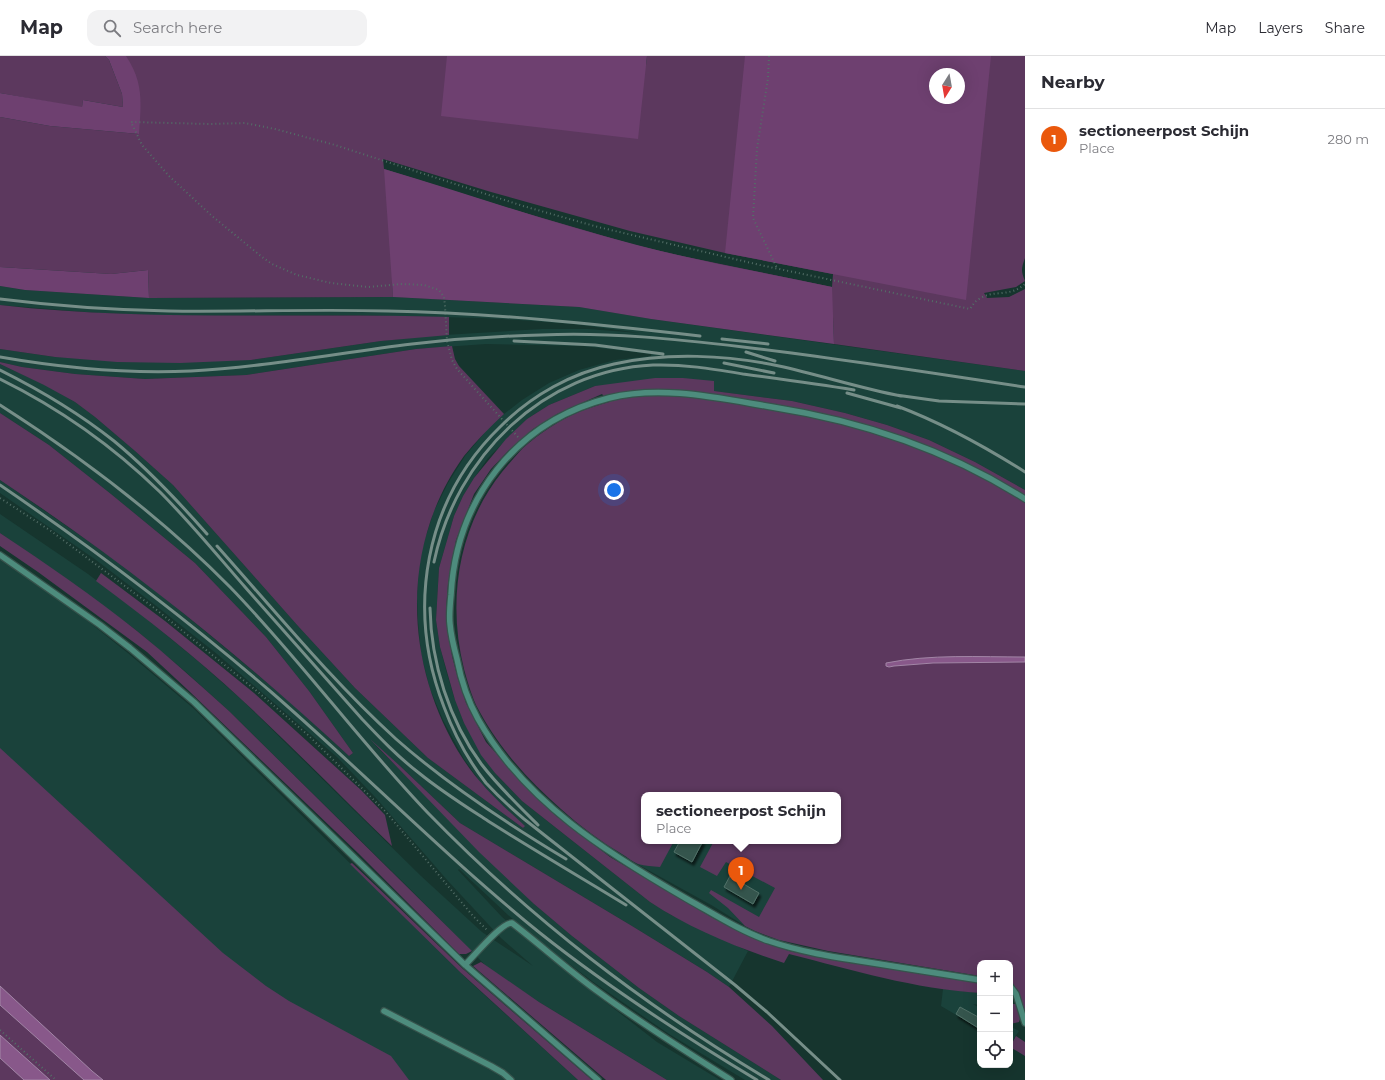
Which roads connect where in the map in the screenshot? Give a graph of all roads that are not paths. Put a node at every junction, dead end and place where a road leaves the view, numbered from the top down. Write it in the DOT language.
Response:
graph roads {
  1 [pos="1025,499"];
  2 [pos="0,555"];
  3 [pos="465,965"];
  4 [pos="977,980"];
  5 [pos="1013,990"];
  6 [pos="384,1010"];
  7 [pos="1025,1023"];
  8 [pos="510,1080"];
  9 [pos="598,1080"];
  10 [pos="731,1080"];
  1 -- 4 [label="lane"];
  2 -- 3 [label="lane"];
  3 -- 9 [label="lane"];
  3 -- 10 [label="lane"];
  5 -- 7 [label="lane"];
  6 -- 8 [label="lane"];
}
